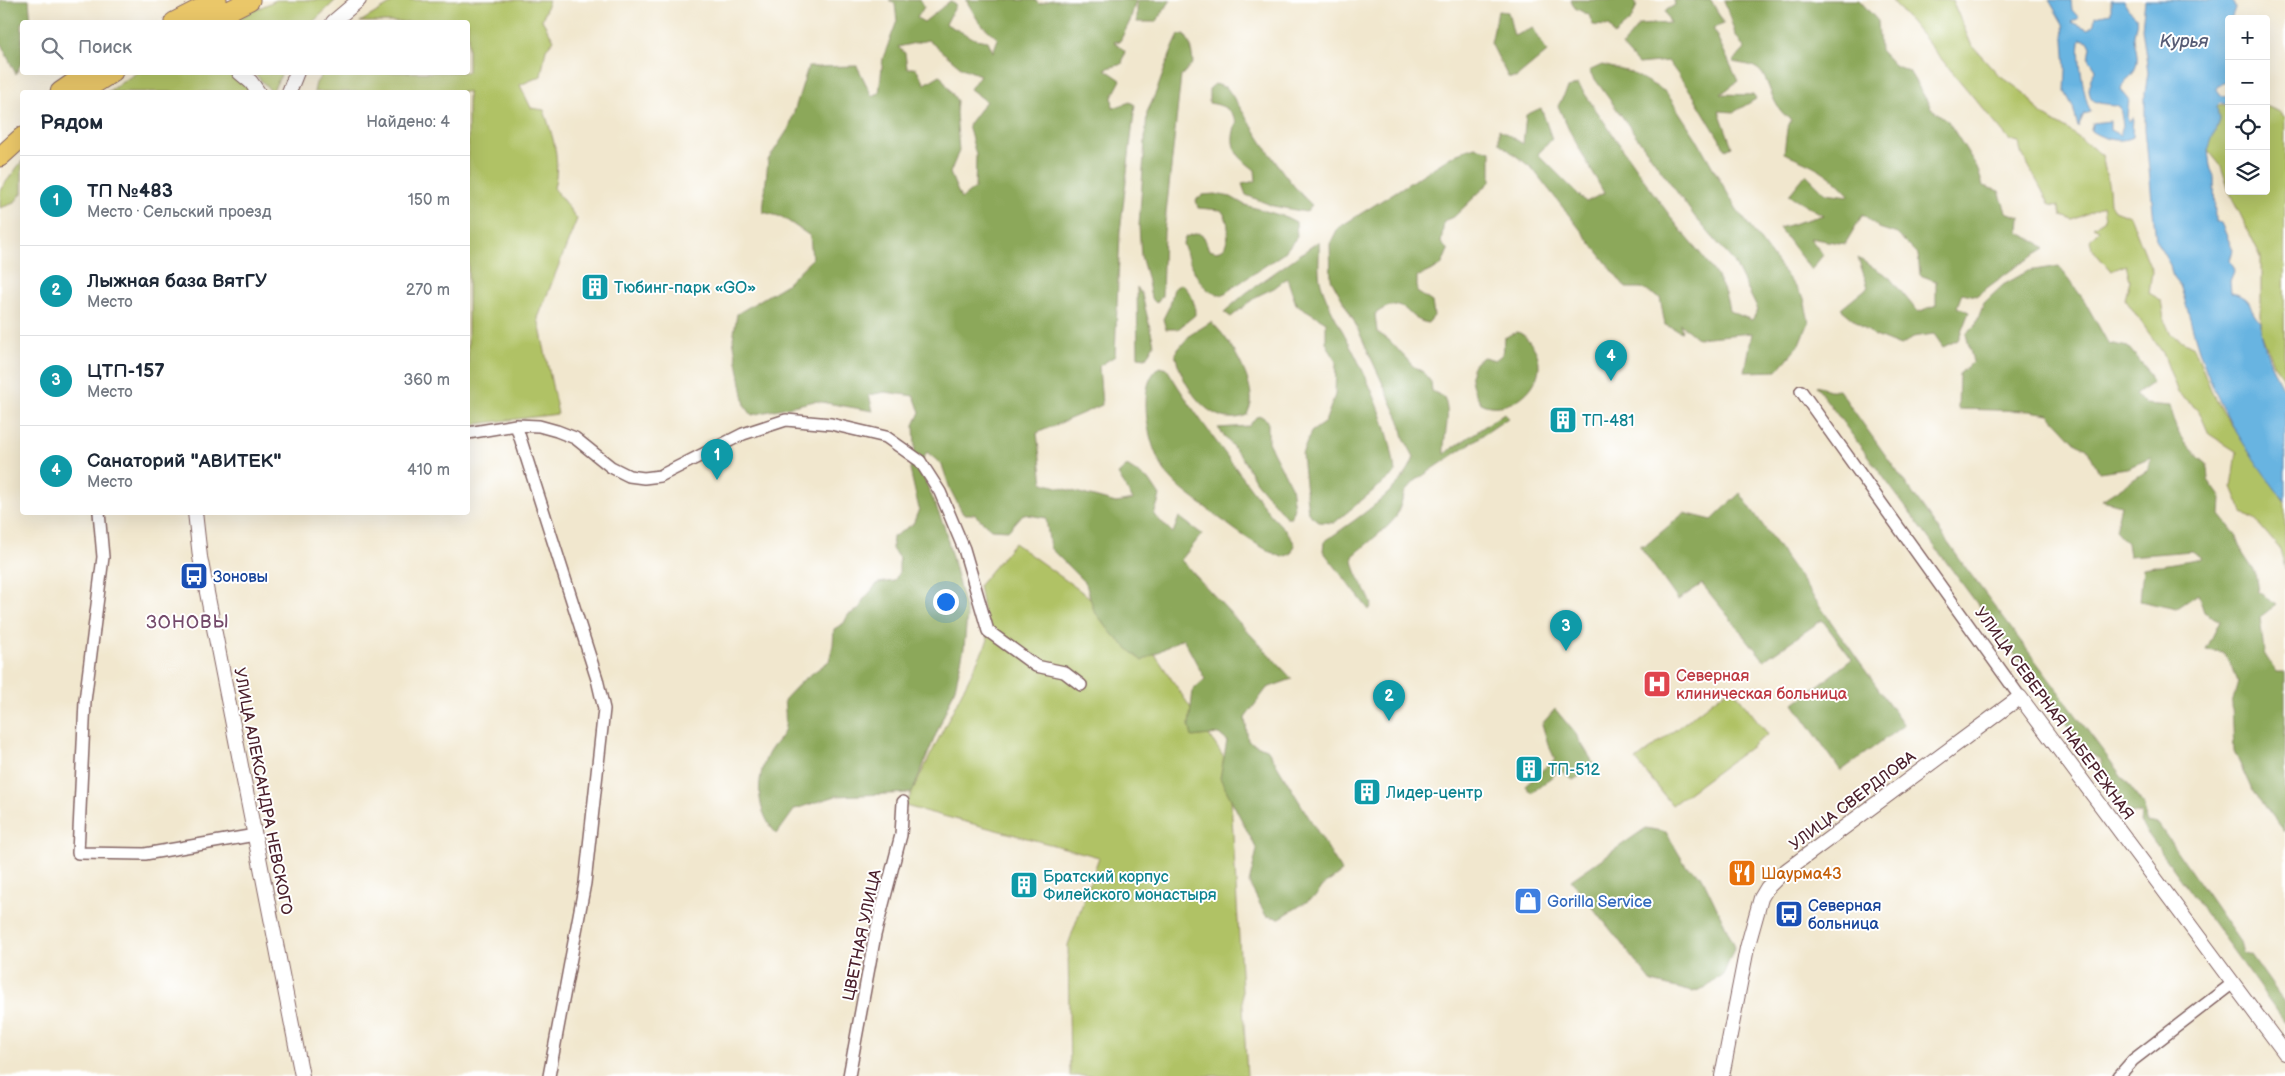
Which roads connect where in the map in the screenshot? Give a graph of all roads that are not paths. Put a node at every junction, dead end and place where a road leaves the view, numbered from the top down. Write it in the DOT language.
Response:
graph roads {
  1 [pos="217,0"];
  2 [pos="250,0"];
  3 [pos="358,0"];
  4 [pos="178,20"];
  5 [pos="211,20"];
  6 [pos="335,20"];
  7 [pos="85,75"];
  8 [pos="108,75"];
  9 [pos="243,75"];
  10 [pos="296,75"];
  11 [pos="63,90"];
  12 [pos="85,90"];
  13 [pos="257,90"];
  14 [pos="290,90"];
  15 [pos="20,124"];
  16 [pos="20,139"];
  17 [pos="0,141"];
  18 [pos="0,157"];
  19 [pos="1801,391"];
  20 [pos="516,425"];
  21 [pos="470,433"];
  22 [pos="99,515"];
  23 [pos="195,515"];
  24 [pos="1081,685"];
  25 [pos="2020,697"];
  26 [pos="903,802"];
  27 [pos="255,835"];
  28 [pos="2233,983"];
  29 [pos="2285,1053"];
  30 [pos="302,1076"];
  31 [pos="548,1076"];
  32 [pos="849,1076"];
  33 [pos="1722,1076"];
  34 [pos="2119,1076"];
  1 -- 4 [label="highway"];
  2 -- 5 [label="highway"];
  3 -- 6 [label="street"];
  7 -- 11 [label="highway"];
  8 -- 12 [label="highway"];
  9 -- 13 [label="street"];
  10 -- 14 [label="street"];
  15 -- 17 [label="highway"];
  16 -- 18 [label="highway"];
  19 -- 25 [label="street, УЛИЦА СЕВЕРНАЯ НАБЕРЕЖНАЯ"];
  20 -- 21 [label="street"];
  20 -- 24 [label="street"];
  20 -- 31 [label="street"];
  22 -- 27 [label="street"];
  23 -- 27 [label="street, УЛИЦА АЛЕКСАНДРА НЕВСКОГО"];
  25 -- 28 [label="street, УЛИЦА СЕВЕРНАЯ НАБЕРЕЖНАЯ"];
  25 -- 33 [label="street, УЛИЦА СВЕРДЛОВА"];
  26 -- 32 [label="street, ЦВЕТНАЯ УЛИЦА"];
  27 -- 30 [label="street, УЛИЦА АЛЕКСАНДРА НЕВСКОГО"];
  28 -- 29 [label="street, УЛИЦА СЕВЕРНАЯ НАБЕРЕЖНАЯ"];
  28 -- 34 [label="street"];
}
